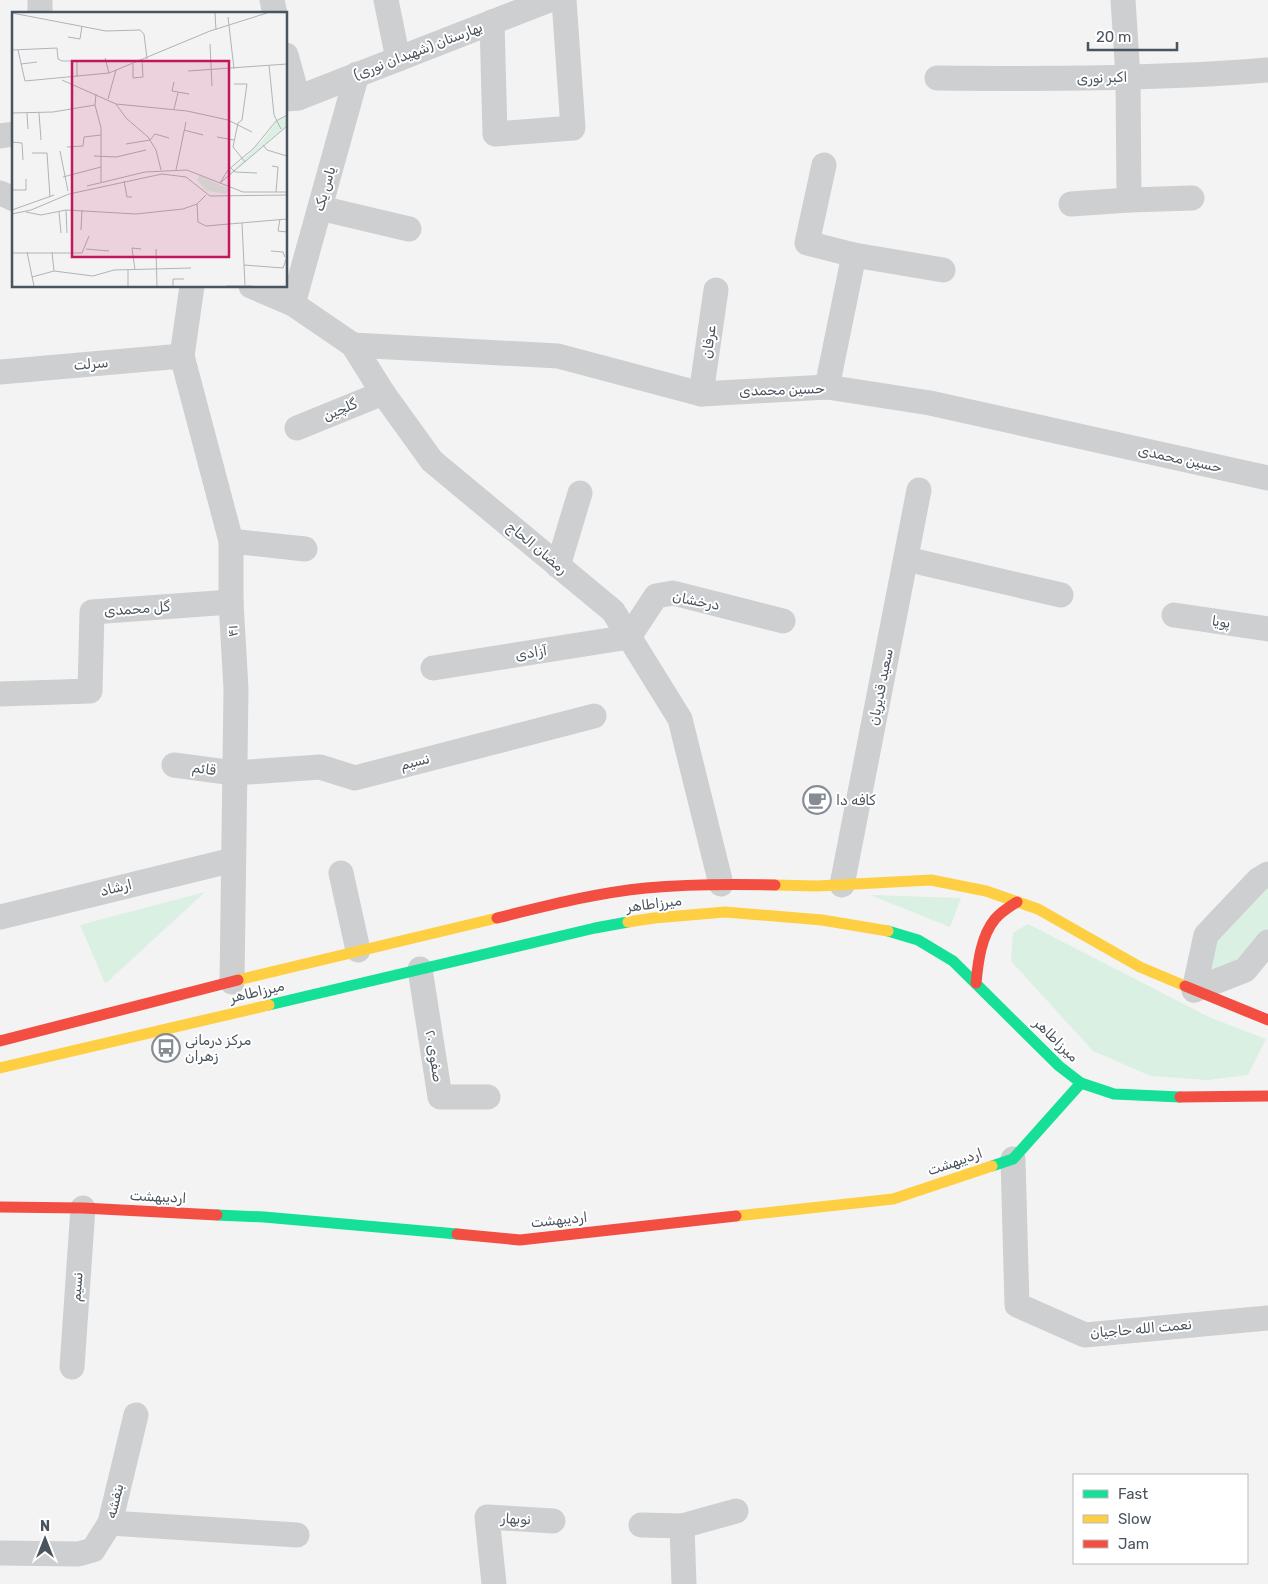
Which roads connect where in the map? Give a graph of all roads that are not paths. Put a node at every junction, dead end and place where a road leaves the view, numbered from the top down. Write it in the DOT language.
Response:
graph roads {
  1 [pos="386,0"];
  2 [pos="549,0"];
  3 [pos="564,0"];
  4 [pos="1123,0"];
  5 [pos="492,22"];
  6 [pos="398,59"];
  7 [pos="288,69"];
  8 [pos="1268,70"];
  9 [pos="357,74"];
  10 [pos="1128,77"];
  11 [pos="936,78"];
  12 [pos="292,99"];
  13 [pos="824,165"];
  14 [pos="0,192"];
  15 [pos="1192,198"];
  16 [pos="12,199"];
  17 [pos="1129,200"];
  18 [pos="1071,204"];
  19 [pos="320,208"];
  20 [pos="409,229"];
  21 [pos="854,255"];
  22 [pos="943,270"];
  23 [pos="192,288"];
  24 [pos="256,288"];
  25 [pos="716,290"];
  26 [pos="293,304"];
  27 [pos="352,345"];
  28 [pos="182,356"];
  29 [pos="0,372"];
  30 [pos="827,387"];
  31 [pos="383,393"];
  32 [pos="701,394"];
  33 [pos="297,428"];
  34 [pos="1268,478"];
  35 [pos="919,490"];
  36 [pos="580,493"];
  37 [pos="231,541"];
  38 [pos="305,549"];
  39 [pos="906,559"];
  40 [pos="558,566"];
  41 [pos="1061,595"];
  42 [pos="231,602"];
  43 [pos="1174,616"];
  44 [pos="783,621"];
  45 [pos="1268,629"];
  46 [pos="629,637"];
  47 [pos="433,668"];
  48 [pos="0,694"];
  49 [pos="594,716"];
  50 [pos="174,765"];
  51 [pos="234,773"];
  52 [pos="233,860"];
  53 [pos="341,873"];
  54 [pos="1268,874"];
  55 [pos="721,884"];
  56 [pos="842,885"];
  57 [pos="1017,902"];
  58 [pos="0,917"];
  59 [pos="1268,942"];
  60 [pos="358,950"];
  61 [pos="420,969"];
  62 [pos="232,982"];
  63 [pos="976,983"];
  64 [pos="1194,990"];
  65 [pos="1268,1020"];
  66 [pos="0,1041"];
  67 [pos="0,1068"];
  68 [pos="1081,1083"];
  69 [pos="1268,1096"];
  70 [pos="488,1097"];
  71 [pos="1013,1158"];
  72 [pos="0,1207"];
  73 [pos="82,1208"];
  74 [pos="1268,1318"];
  75 [pos="72,1366"];
  76 [pos="136,1415"];
  77 [pos="736,1511"];
  78 [pos="553,1521"];
  79 [pos="110,1523"];
  80 [pos="641,1525"];
  81 [pos="682,1526"];
  82 [pos="297,1535"];
  83 [pos="0,1553"];
  84 [pos="494,1584"];
  85 [pos="684,1584"];
  1 -- 6 [label="street"];
  2 -- 5 [label="street, بهارستان (شهیدان نوری)"];
  3 -- 5 [label="street"];
  4 -- 10 [label="street"];
  5 -- 6 [label="street, بهارستان (شهیدان نوری)"];
  6 -- 9 [label="street, بهارستان (شهیدان نوری)"];
  7 -- 12 [label="street"];
  8 -- 10 [label="street, اکبر نوری"];
  9 -- 12 [label="street, بهارستان (شهیدان نوری)"];
  9 -- 19 [label="street, یاس یک"];
  10 -- 11 [label="street, اکبر نوری"];
  10 -- 17 [label="street"];
  13 -- 21 [label="street"];
  14 -- 16 [label="street"];
  15 -- 17 [label="street"];
  17 -- 18 [label="street"];
  19 -- 20 [label="street"];
  19 -- 26 [label="street, یاس یک"];
  21 -- 22 [label="street"];
  21 -- 30 [label="street"];
  23 -- 28 [label="street, ۴۱"];
  24 -- 26 [label="street, رمضان الحاج"];
  25 -- 32 [label="street, عرفان"];
  26 -- 27 [label="street, رمضان الحاج"];
  27 -- 31 [label="street, رمضان الحاج"];
  27 -- 32 [label="street, حسین محمدی"];
  28 -- 29 [label="street, سرلت"];
  28 -- 37 [label="street, ۴۱"];
  30 -- 32 [label="street, حسین محمدی"];
  30 -- 34 [label="street, حسین محمدی"];
  31 -- 33 [label="street, گلچین"];
  31 -- 40 [label="street, رمضان الحاج"];
  35 -- 39 [label="street, سعید قدیریان"];
  36 -- 40 [label="street"];
  37 -- 38 [label="street"];
  37 -- 42 [label="street, ۴۱"];
  39 -- 41 [label="street"];
  39 -- 56 [label="street, سعید قدیریان"];
  40 -- 46 [label="street, رمضان الحاج"];
  42 -- 48 [label="street, گل محمدی"];
  42 -- 51 [label="street, ۴۱"];
  43 -- 45 [label="street, پویا"];
  44 -- 46 [label="street, درخشان"];
  46 -- 47 [label="street, آزادی"];
  46 -- 55 [label="street, رمضان الحاج"];
  49 -- 51 [label="street, نسیم"];
  50 -- 51 [label="street, قائم"];
  51 -- 52 [label="street, ۴۱"];
  52 -- 58 [label="street, ارشاد"];
  52 -- 62 [label="street, ۴۱"];
  53 -- 60 [label="street"];
  54 -- 64 [label="street"];
  55 -- 56 [label="main road, میرزاطاهر"];
  55 -- 60 [label="main road, میرزاطاهر"];
  56 -- 57 [label="main road, میرزاطاهر"];
  57 -- 63 [label="main road"];
  57 -- 64 [label="main road, میرزاطاهر"];
  59 -- 64 [label="street"];
  60 -- 62 [label="main road, میرزاطاهر"];
  61 -- 63 [label="main road, میرزاطاهر"];
  61 -- 67 [label="main road, میرزاطاهر"];
  61 -- 70 [label="street, صفوی ۲۰"];
  62 -- 66 [label="main road, میرزاطاهر"];
  63 -- 68 [label="main road, میرزاطاهر"];
  64 -- 65 [label="main road, میرزاطاهر"];
  68 -- 69 [label="main road, میرزاطاهر"];
  68 -- 71 [label="main road, اردیبهشت"];
  71 -- 73 [label="main road, اردیبهشت"];
  71 -- 74 [label="street, نعمت الله حاجیان"];
  72 -- 73 [label="main road, اردیبهشت"];
  73 -- 75 [label="street, نسیم"];
  76 -- 79 [label="street, بنفشه"];
  77 -- 81 [label="street"];
  78 -- 84 [label="street, نوبهار"];
  79 -- 82 [label="street"];
  79 -- 83 [label="street, بنفشه"];
  80 -- 81 [label="street"];
  81 -- 85 [label="street"];
}
